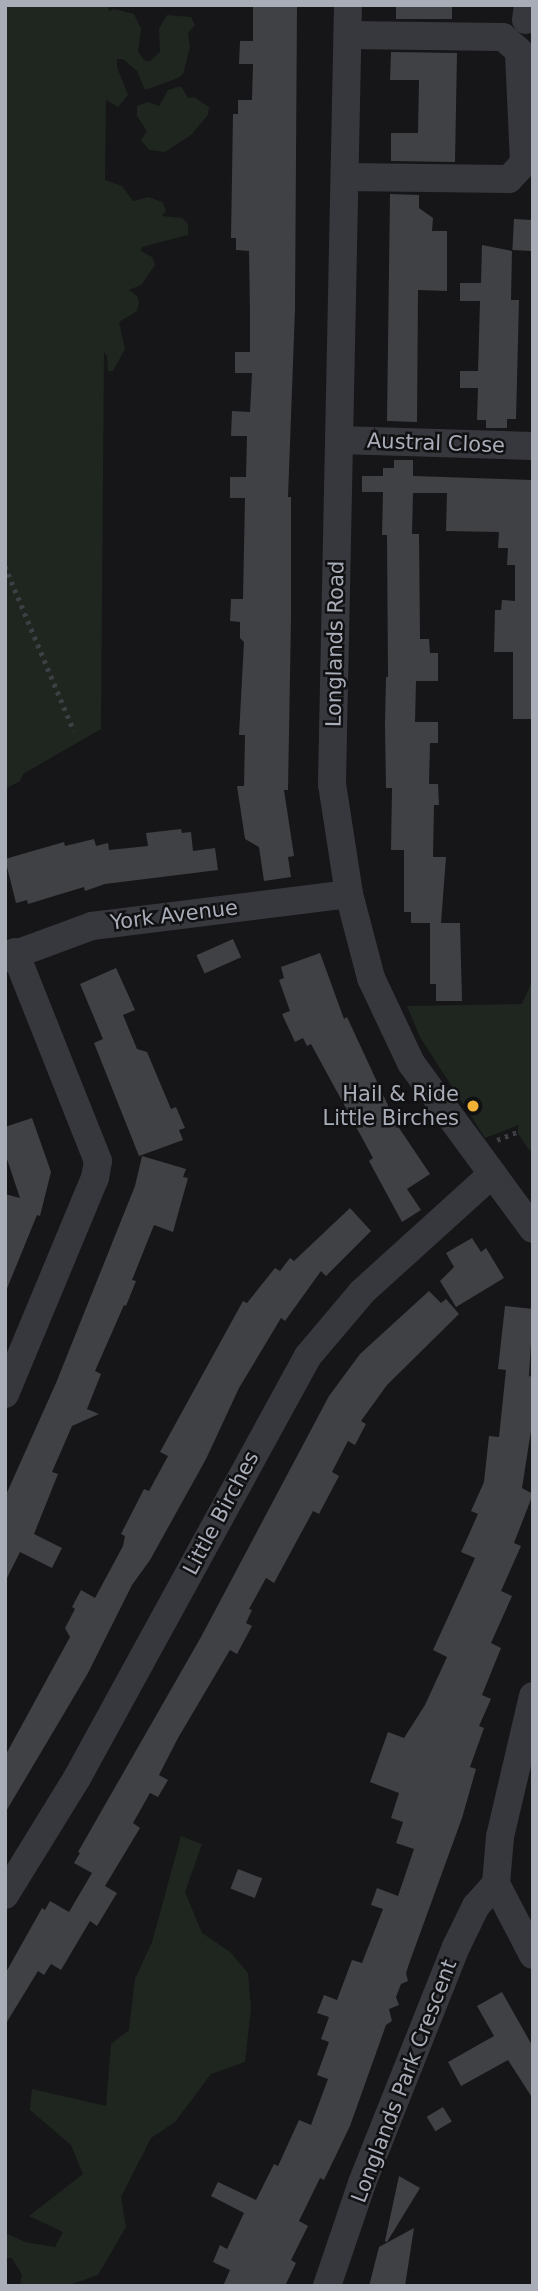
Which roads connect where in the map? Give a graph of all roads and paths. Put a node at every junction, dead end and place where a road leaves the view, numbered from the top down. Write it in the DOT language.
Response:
graph roads {
  1 [pos="348,5"];
  2 [pos="348,35"];
  3 [pos="345,177"];
  4 [pos="340,440"];
  5 [pos="533,446"];
  6 [pos="5,566"];
  7 [pos="74,731"];
  8 [pos="349,894"];
  9 [pos="10,955"];
  10 [pos="492,1174"];
  11 [pos="533,1229"];
  12 [pos="5,1394"];
  13 [pos="533,1696"];
  14 [pos="496,1884"];
  15 [pos="5,1895"];
  16 [pos="533,1955"];
  17 [pos="330,2285"];
  1 -- 2 [label="street, Longlands Road"];
  2 -- 3 [label="street, Longlands Road"];
  2 -- 3 [label="street"];
  3 -- 4 [label="street, Longlands Road"];
  4 -- 5 [label="street, Austral Close"];
  4 -- 8 [label="street, Longlands Road"];
  6 -- 7 [label="path"];
  8 -- 9 [label="street, York Avenue"];
  8 -- 10 [label="street, Longlands Road"];
  9 -- 12 [label="street"];
  10 -- 11 [label="street, Longlands Road"];
  10 -- 15 [label="street, Little Birches"];
  13 -- 14 [label="street"];
  14 -- 16 [label="street"];
  14 -- 17 [label="street, Longlands Park Crescent"];
}
